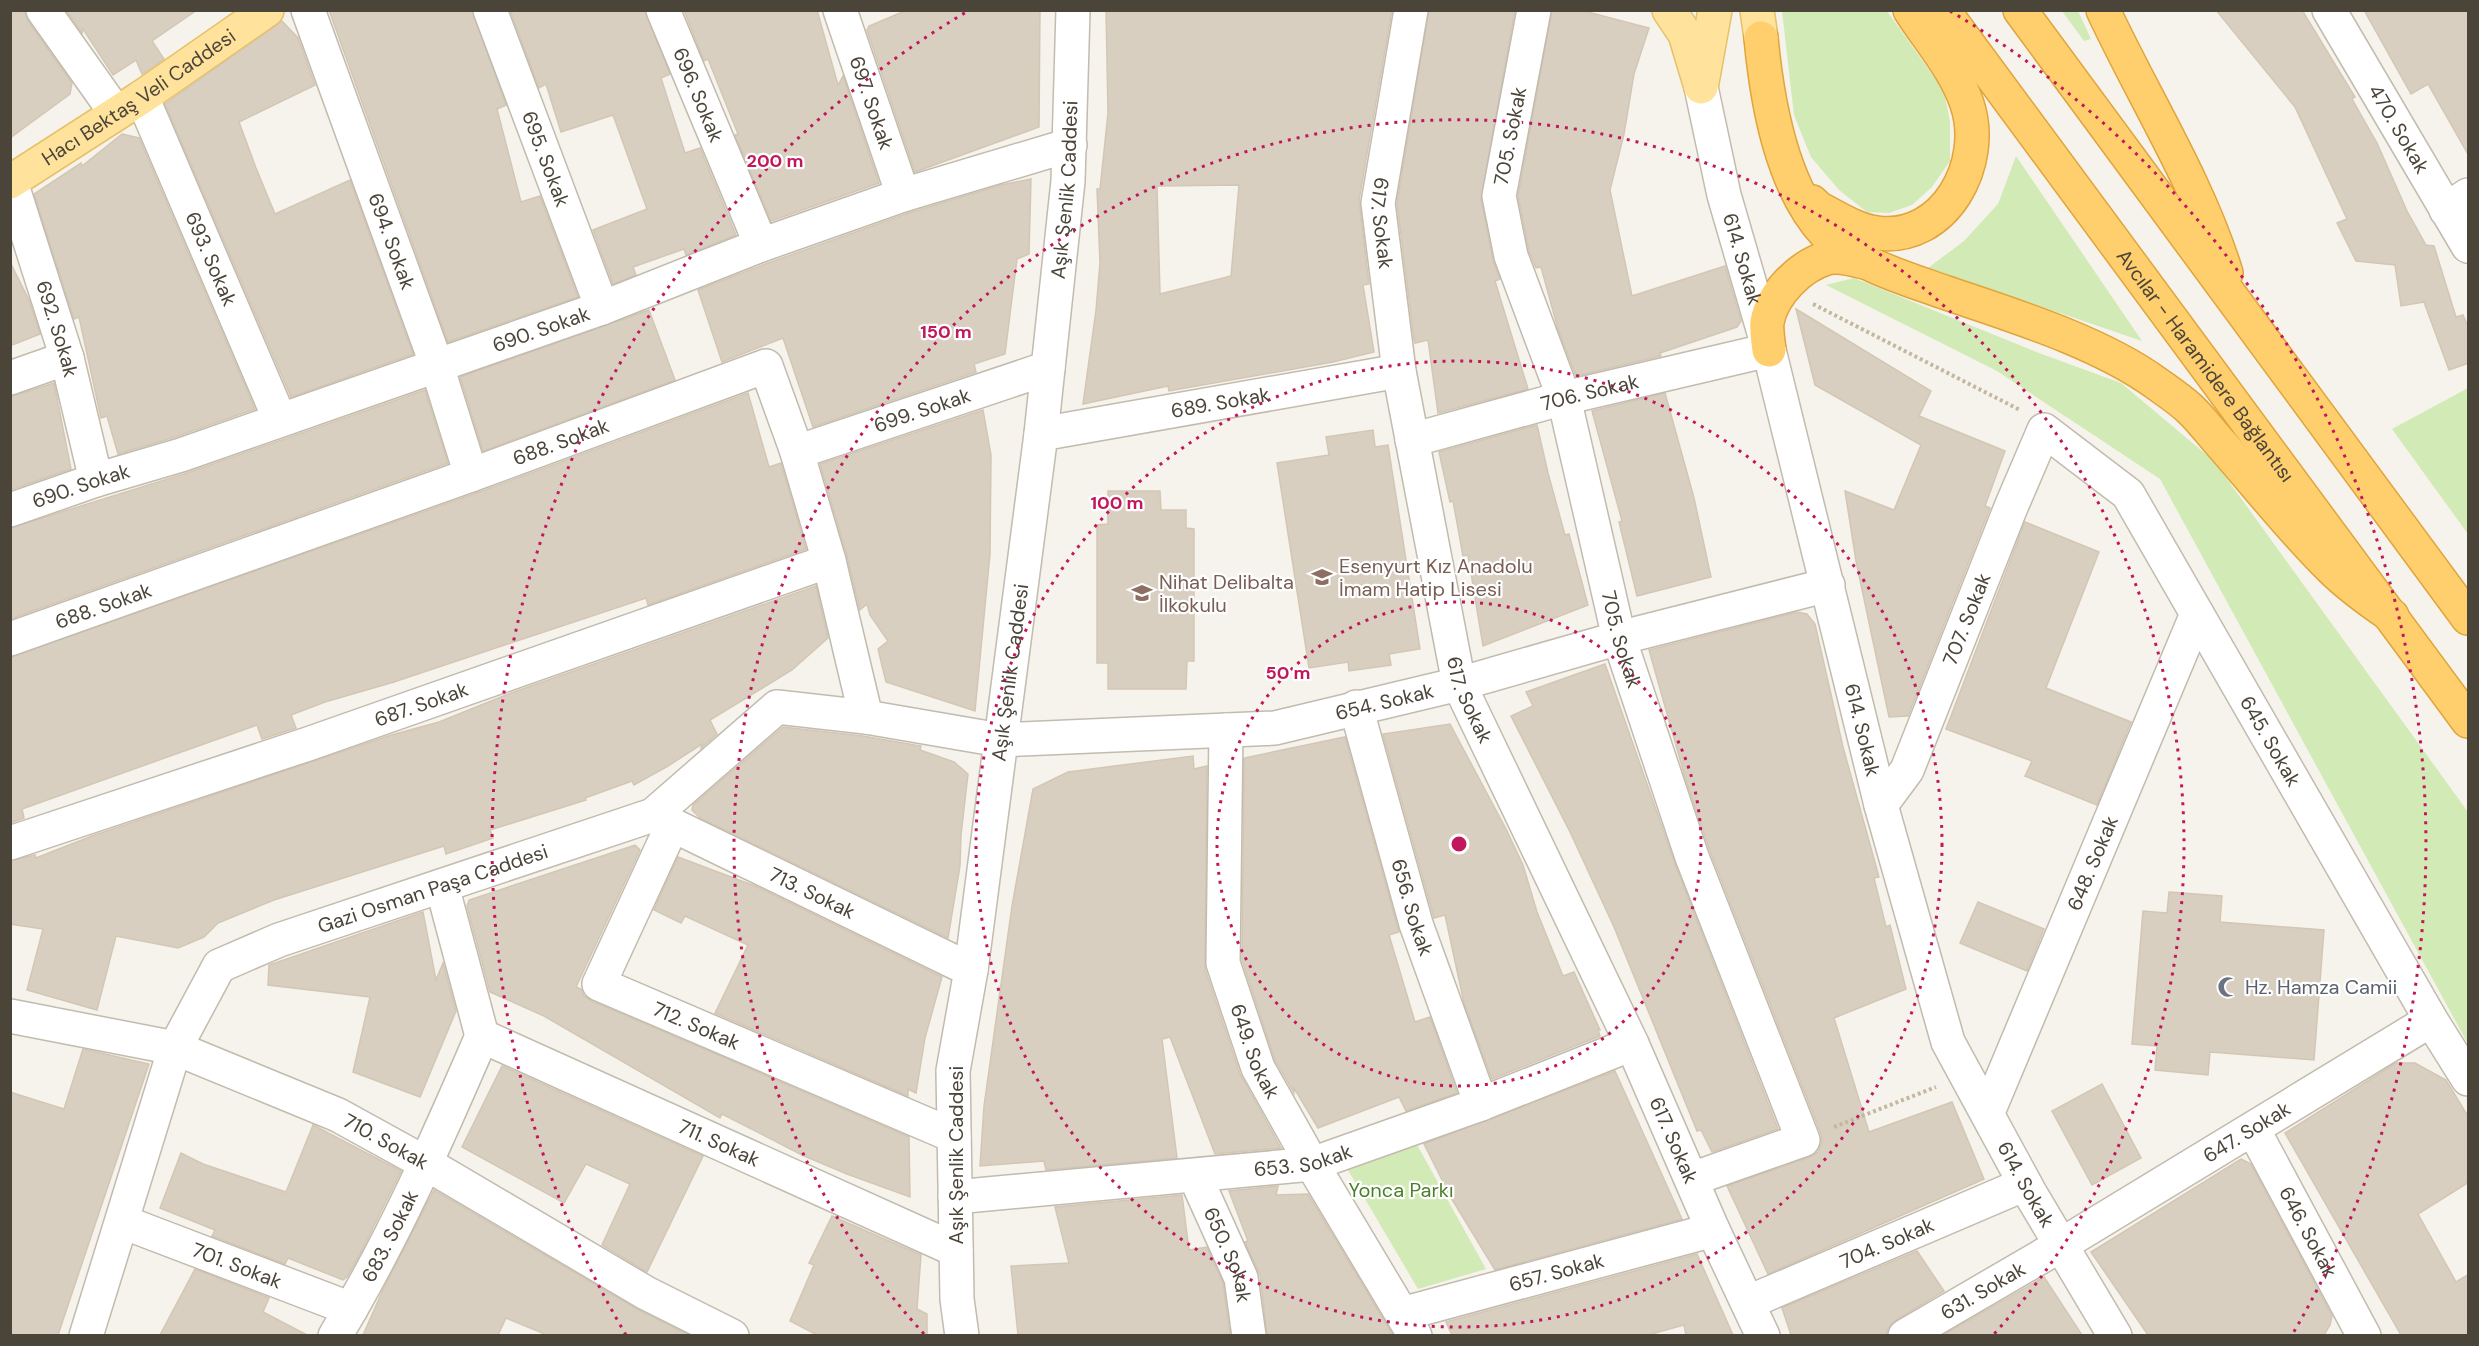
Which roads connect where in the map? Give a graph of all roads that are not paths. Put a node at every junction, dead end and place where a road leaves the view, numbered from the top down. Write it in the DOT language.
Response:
graph roads {
  1 [pos="43,10"];
  2 [pos="308,10"];
  3 [pos="490,10"];
  4 [pos="663,10"];
  5 [pos="1073,10"];
  6 [pos="1411,10"];
  7 [pos="1534,10"];
  8 [pos="1669,10"];
  9 [pos="1715,10"];
  10 [pos="1910,10"];
  11 [pos="1943,10"];
  12 [pos="2020,10"];
  13 [pos="2103,10"];
  14 [pos="262,12"];
  15 [pos="2335,12"];
  16 [pos="849,13"];
  17 [pos="1759,24"];
  18 [pos="1701,87"];
  19 [pos="130,105"];
  20 [pos="1070,145"];
  21 [pos="11,182"];
  22 [pos="1796,186"];
  23 [pos="903,195"];
  24 [pos="2457,202"];
  25 [pos="761,245"];
  26 [pos="2469,246"];
  27 [pos="1875,265"];
  28 [pos="2235,303"];
  29 [pos="602,308"];
  30 [pos="1769,350"];
  31 [pos="67,358"];
  32 [pos="437,366"];
  33 [pos="1048,368"];
  34 [pos="1400,371"];
  35 [pos="10,378"];
  36 [pos="1564,398"];
  37 [pos="280,420"];
  38 [pos="2044,430"];
  39 [pos="1041,434"];
  40 [pos="1412,440"];
  41 [pos="797,452"];
  42 [pos="471,475"];
  43 [pos="96,480"];
  44 [pos="10,510"];
  45 [pos="829,561"];
  46 [pos="1828,585"];
  47 [pos="2197,614"];
  48 [pos="2391,616"];
  49 [pos="2469,618"];
  50 [pos="1619,638"];
  51 [pos="10,639"];
  52 [pos="1459,684"];
  53 [pos="1356,707"];
  54 [pos="866,717"];
  55 [pos="2469,720"];
  56 [pos="1226,730"];
  57 [pos="1000,740"];
  58 [pos="1881,805"];
  59 [pos="662,820"];
  60 [pos="10,843"];
  61 [pos="442,886"];
  62 [pos="971,970"];
  63 [pos="10,1016"];
  64 [pos="2431,1020"];
  65 [pos="482,1036"];
  66 [pos="1632,1044"];
  67 [pos="175,1048"];
  68 [pos="2469,1079"];
  69 [pos="1481,1104"];
  70 [pos="1988,1112"];
  71 [pos="2253,1129"];
  72 [pos="954,1136"];
  73 [pos="427,1164"];
  74 [pos="1312,1164"];
  75 [pos="1195,1176"];
  76 [pos="1692,1179"];
  77 [pos="2025,1184"];
  78 [pos="955,1197"];
  79 [pos="123,1222"];
  80 [pos="1713,1230"];
  81 [pos="2061,1245"];
  82 [pos="956,1250"];
  83 [pos="1749,1302"];
  84 [pos="343,1322"];
  85 [pos="1408,1325"];
  86 [pos="86,1335"];
  87 [pos="732,1335"];
  88 [pos="962,1335"];
  89 [pos="1249,1335"];
  90 [pos="1763,1335"];
  91 [pos="1905,1335"];
  92 [pos="2115,1335"];
  93 [pos="2364,1335"];
  1 -- 19 [label="street, 693. Sokak"];
  2 -- 32 [label="street, 694. Sokak"];
  3 -- 29 [label="street, 695. Sokak"];
  4 -- 25 [label="street, 696. Sokak"];
  5 -- 20 [label="street, Aşık Şenlik Caddesi"];
  6 -- 34 [label="street, 617. Sokak"];
  7 -- 36 [label="street, 705. Sokak"];
  8 -- 18 [label="main road"];
  9 -- 18 [label="main road"];
  10 -- 22 [label="highway"];
  11 -- 48 [label="highway, Avcılar - Haramidere Bağlantısı"];
  12 -- 28 [label="highway"];
  13 -- 28 [label="highway"];
  14 -- 19 [label="main road, Hacı Bektaş Veli Caddesi"];
  15 -- 24 [label="street, 470. Sokak"];
  16 -- 23 [label="street, 697. Sokak"];
  17 -- 22 [label="highway"];
  18 -- 30 [label="street, 614. Sokak"];
  19 -- 21 [label="main road, Hacı Bektaş Veli Caddesi"];
  19 -- 37 [label="street, 693. Sokak"];
  20 -- 23 [label="street, 690. Sokak"];
  20 -- 33 [label="street, Aşık Şenlik Caddesi"];
  21 -- 31 [label="street, 692. Sokak"];
  22 -- 27 [label="highway"];
  23 -- 25 [label="street, 690. Sokak"];
  24 -- 26 [label="street, 470. Sokak"];
  25 -- 29 [label="street, 690. Sokak"];
  27 -- 30 [label="highway"];
  27 -- 48 [label="highway"];
  28 -- 49 [label="highway"];
  29 -- 32 [label="street, 690. Sokak"];
  30 -- 36 [label="street, 706. Sokak"];
  30 -- 46 [label="street, 614. Sokak"];
  31 -- 35 [label="street"];
  31 -- 43 [label="street, 692. Sokak"];
  32 -- 37 [label="street, 690. Sokak"];
  32 -- 42 [label="street, 694. Sokak"];
  33 -- 39 [label="street, Aşık Şenlik Caddesi"];
  33 -- 41 [label="street, 699. Sokak"];
  34 -- 39 [label="street, 689. Sokak"];
  34 -- 40 [label="street, 617. Sokak"];
  36 -- 40 [label="street, 706. Sokak"];
  36 -- 50 [label="street, 705. Sokak"];
  37 -- 43 [label="street, 690. Sokak"];
  38 -- 47 [label="street, 645. Sokak"];
  38 -- 58 [label="street, 707. Sokak"];
  39 -- 57 [label="street, Aşık Şenlik Caddesi"];
  40 -- 52 [label="street, 617. Sokak"];
  41 -- 42 [label="street, 688. Sokak"];
  41 -- 45 [label="street, 688. Sokak"];
  42 -- 51 [label="street, 688. Sokak"];
  43 -- 44 [label="street, 690. Sokak"];
  45 -- 54 [label="street, 688. Sokak"];
  45 -- 60 [label="street, 687. Sokak"];
  46 -- 50 [label="street, 654. Sokak"];
  46 -- 58 [label="street, 614. Sokak"];
  47 -- 64 [label="street, 645. Sokak"];
  47 -- 70 [label="street, 648. Sokak"];
  48 -- 55 [label="highway, Avcılar - Haramidere Bağlantısı"];
  50 -- 52 [label="street, 654. Sokak"];
  50 -- 76 [label="street, 705. Sokak"];
  52 -- 53 [label="street, 654. Sokak"];
  52 -- 66 [label="street, 617. Sokak"];
  53 -- 56 [label="street, 654. Sokak"];
  53 -- 69 [label="street, 656. Sokak"];
  54 -- 57 [label="street, Gazi Osman Paşa Caddesi"];
  54 -- 59 [label="street, Gazi Osman Paşa Caddesi"];
  56 -- 57 [label="street, 654. Sokak"];
  56 -- 74 [label="street, 649. Sokak"];
  57 -- 62 [label="street, Aşık Şenlik Caddesi"];
  58 -- 70 [label="street, 614. Sokak"];
  59 -- 61 [label="street, Gazi Osman Paşa Caddesi"];
  59 -- 62 [label="street, 713. Sokak"];
  59 -- 72 [label="street, 712. Sokak"];
  61 -- 65 [label="street"];
  61 -- 67 [label="street, Gazi Osman Paşa Caddesi"];
  62 -- 72 [label="street, Aşık Şenlik Caddesi"];
  63 -- 67 [label="street, 710. Sokak"];
  64 -- 68 [label="street, 645. Sokak"];
  64 -- 71 [label="street, 647. Sokak"];
  65 -- 73 [label="street, 683. Sokak"];
  65 -- 82 [label="street, 711. Sokak"];
  66 -- 69 [label="street, 653. Sokak"];
  66 -- 76 [label="street, 617. Sokak"];
  67 -- 73 [label="street, 710. Sokak"];
  67 -- 79 [label="street, Gazi Osman Paşa Caddesi"];
  69 -- 74 [label="street, 653. Sokak"];
  70 -- 77 [label="street, 614. Sokak"];
  71 -- 81 [label="street, 647. Sokak"];
  71 -- 93 [label="street, 646. Sokak"];
  72 -- 78 [label="street, Aşık Şenlik Caddesi"];
  73 -- 84 [label="street, 683. Sokak"];
  73 -- 87 [label="street, 710. Sokak"];
  74 -- 75 [label="street, 653. Sokak"];
  74 -- 85 [label="street, 649. Sokak"];
  75 -- 78 [label="street, 653. Sokak"];
  75 -- 89 [label="street, 650. Sokak"];
  76 -- 80 [label="street, 617. Sokak"];
  77 -- 81 [label="street, 614. Sokak"];
  77 -- 83 [label="street, 704. Sokak"];
  78 -- 82 [label="street, Aşık Şenlik Caddesi"];
  79 -- 84 [label="street, 701. Sokak"];
  79 -- 86 [label="street, Gazi Osman Paşa Caddesi"];
  80 -- 83 [label="street, 617. Sokak"];
  80 -- 85 [label="street, 657. Sokak"];
  81 -- 91 [label="street, 631. Sokak"];
  81 -- 92 [label="street, 614. Sokak"];
  82 -- 88 [label="street, Aşık Şenlik Caddesi"];
  83 -- 90 [label="street, 617. Sokak"];
}
